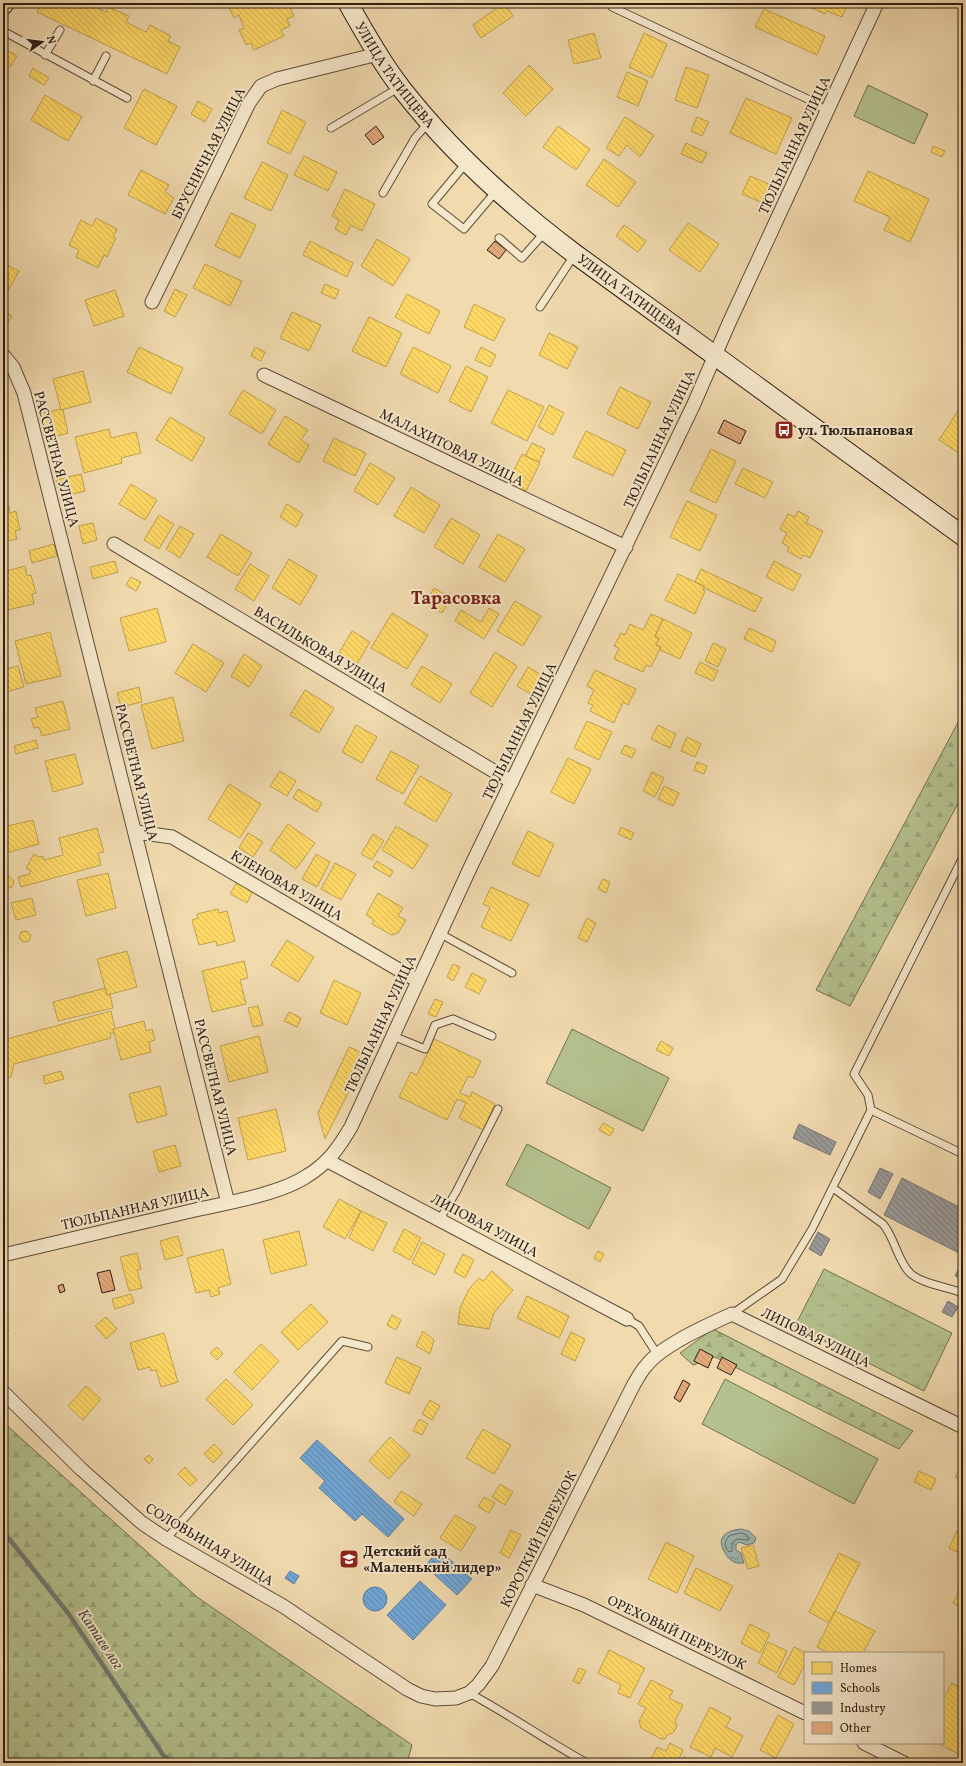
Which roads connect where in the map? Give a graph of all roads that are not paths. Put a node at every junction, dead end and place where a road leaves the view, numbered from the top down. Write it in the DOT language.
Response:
graph roads {
  1 [pos="348,3"];
  2 [pos="611,3"];
  3 [pos="877,3"];
  4 [pos="60,30"];
  5 [pos="3,31"];
  6 [pos="378,54"];
  7 [pos="46,55"];
  8 [pos="106,56"];
  9 [pos="93,81"];
  10 [pos="400,87"];
  11 [pos="127,98"];
  12 [pos="828,112"];
  13 [pos="429,122"];
  14 [pos="331,128"];
  15 [pos="467,162"];
  16 [pos="497,190"];
  17 [pos="383,193"];
  18 [pos="545,232"];
  19 [pos="499,238"];
  20 [pos="575,254"];
  21 [pos="152,302"];
  22 [pos="540,307"];
  23 [pos="3,355"];
  24 [pos="714,356"];
  25 [pos="264,375"];
  26 [pos="963,536"];
  27 [pos="114,544"];
  28 [pos="626,547"];
  29 [pos="512,782"];
  30 [pos="136,832"];
  31 [pos="963,857"];
  32 [pos="439,934"];
  33 [pos="512,973"];
  34 [pos="418,981"];
  35 [pos="393,1036"];
  36 [pos="492,1036"];
  37 [pos="498,1109"];
  38 [pos="871,1110"];
  39 [pos="963,1154"];
  40 [pos="328,1161"];
  41 [pos="833,1188"];
  42 [pos="228,1203"];
  43 [pos="440,1219"];
  44 [pos="3,1255"];
  45 [pos="963,1293"];
  46 [pos="732,1314"];
  47 [pos="627,1319"];
  48 [pos="368,1347"];
  49 [pos="657,1354"];
  50 [pos="3,1392"];
  51 [pos="963,1427"];
  52 [pos="166,1539"];
  53 [pos="532,1585"];
  54 [pos="469,1693"];
  55 [pos="421,1696"];
  56 [pos="804,1713"];
  57 [pos="866,1744"];
  58 [pos="587,1763"];
  59 [pos="904,1763"];
  1 -- 6 [label="street, УЛИЦА ТАТИЩЕВА"];
  2 -- 12 [label="lane"];
  3 -- 12 [label="street, ТЮЛЬПАННАЯ УЛИЦА"];
  4 -- 7 [label="lane"];
  5 -- 7 [label="lane"];
  6 -- 10 [label="street, УЛИЦА ТАТИЩЕВА"];
  6 -- 21 [label="street, БРУСНИЧНАЯ УЛИЦА"];
  7 -- 9 [label="lane"];
  8 -- 9 [label="lane"];
  9 -- 11 [label="lane"];
  10 -- 13 [label="street, УЛИЦА ТАТИЩЕВА"];
  10 -- 14 [label="lane"];
  12 -- 24 [label="street, ТЮЛЬПАННАЯ УЛИЦА"];
  13 -- 15 [label="street, УЛИЦА ТАТИЩЕВА"];
  13 -- 17 [label="lane"];
  15 -- 16 [label="street, УЛИЦА ТАТИЩЕВА"];
  15 -- 16 [label="lane"];
  16 -- 18 [label="street, УЛИЦА ТАТИЩЕВА"];
  18 -- 19 [label="lane"];
  18 -- 20 [label="street, УЛИЦА ТАТИЩЕВА"];
  20 -- 22 [label="lane"];
  20 -- 24 [label="street, УЛИЦА ТАТИЩЕВА"];
  23 -- 30 [label="street, РАССВЕТНАЯ УЛИЦА"];
  24 -- 26 [label="street, УЛИЦА ТАТИЩЕВА"];
  24 -- 28 [label="street, ТЮЛЬПАННАЯ УЛИЦА"];
  25 -- 28 [label="street, МАЛАХИТОВАЯ УЛИЦА"];
  27 -- 29 [label="street, ВАСИЛЬКОВАЯ УЛИЦА"];
  28 -- 29 [label="street, ТЮЛЬПАННАЯ УЛИЦА"];
  29 -- 32 [label="street, ТЮЛЬПАННАЯ УЛИЦА"];
  30 -- 34 [label="street, КЛЕНОВАЯ УЛИЦА"];
  30 -- 42 [label="street, РАССВЕТНАЯ УЛИЦА"];
  31 -- 38 [label="lane"];
  32 -- 33 [label="lane"];
  32 -- 34 [label="street, ТЮЛЬПАННАЯ УЛИЦА"];
  34 -- 35 [label="street, ТЮЛЬПАННАЯ УЛИЦА"];
  35 -- 36 [label="lane"];
  35 -- 40 [label="street, ТЮЛЬПАННАЯ УЛИЦА"];
  37 -- 43 [label="lane"];
  38 -- 39 [label="lane"];
  38 -- 41 [label="lane"];
  40 -- 42 [label="street, ТЮЛЬПАННАЯ УЛИЦА"];
  40 -- 43 [label="street, ЛИПОВАЯ УЛИЦА"];
  41 -- 45 [label="lane"];
  41 -- 46 [label="lane"];
  42 -- 44 [label="street, ТЮЛЬПАННАЯ УЛИЦА"];
  43 -- 47 [label="street, ЛИПОВАЯ УЛИЦА"];
  46 -- 49 [label="street"];
  46 -- 51 [label="street, ЛИПОВАЯ УЛИЦА"];
  47 -- 49 [label="lane"];
  48 -- 52 [label="lane"];
  49 -- 53 [label="street, КОРОТКИЙ ПЕРЕУЛОК"];
  50 -- 52 [label="street, СОЛОВЬИНАЯ УЛИЦА"];
  52 -- 55 [label="street, СОЛОВЬИНАЯ УЛИЦА"];
  53 -- 54 [label="street, КОРОТКИЙ ПЕРЕУЛОК"];
  53 -- 56 [label="street, ОРЕХОВЫЙ ПЕРЕУЛОК"];
  54 -- 55 [label="street, КОРОТКИЙ ПЕРЕУЛОК"];
  54 -- 58 [label="lane"];
  57 -- 59 [label="street"];
}
